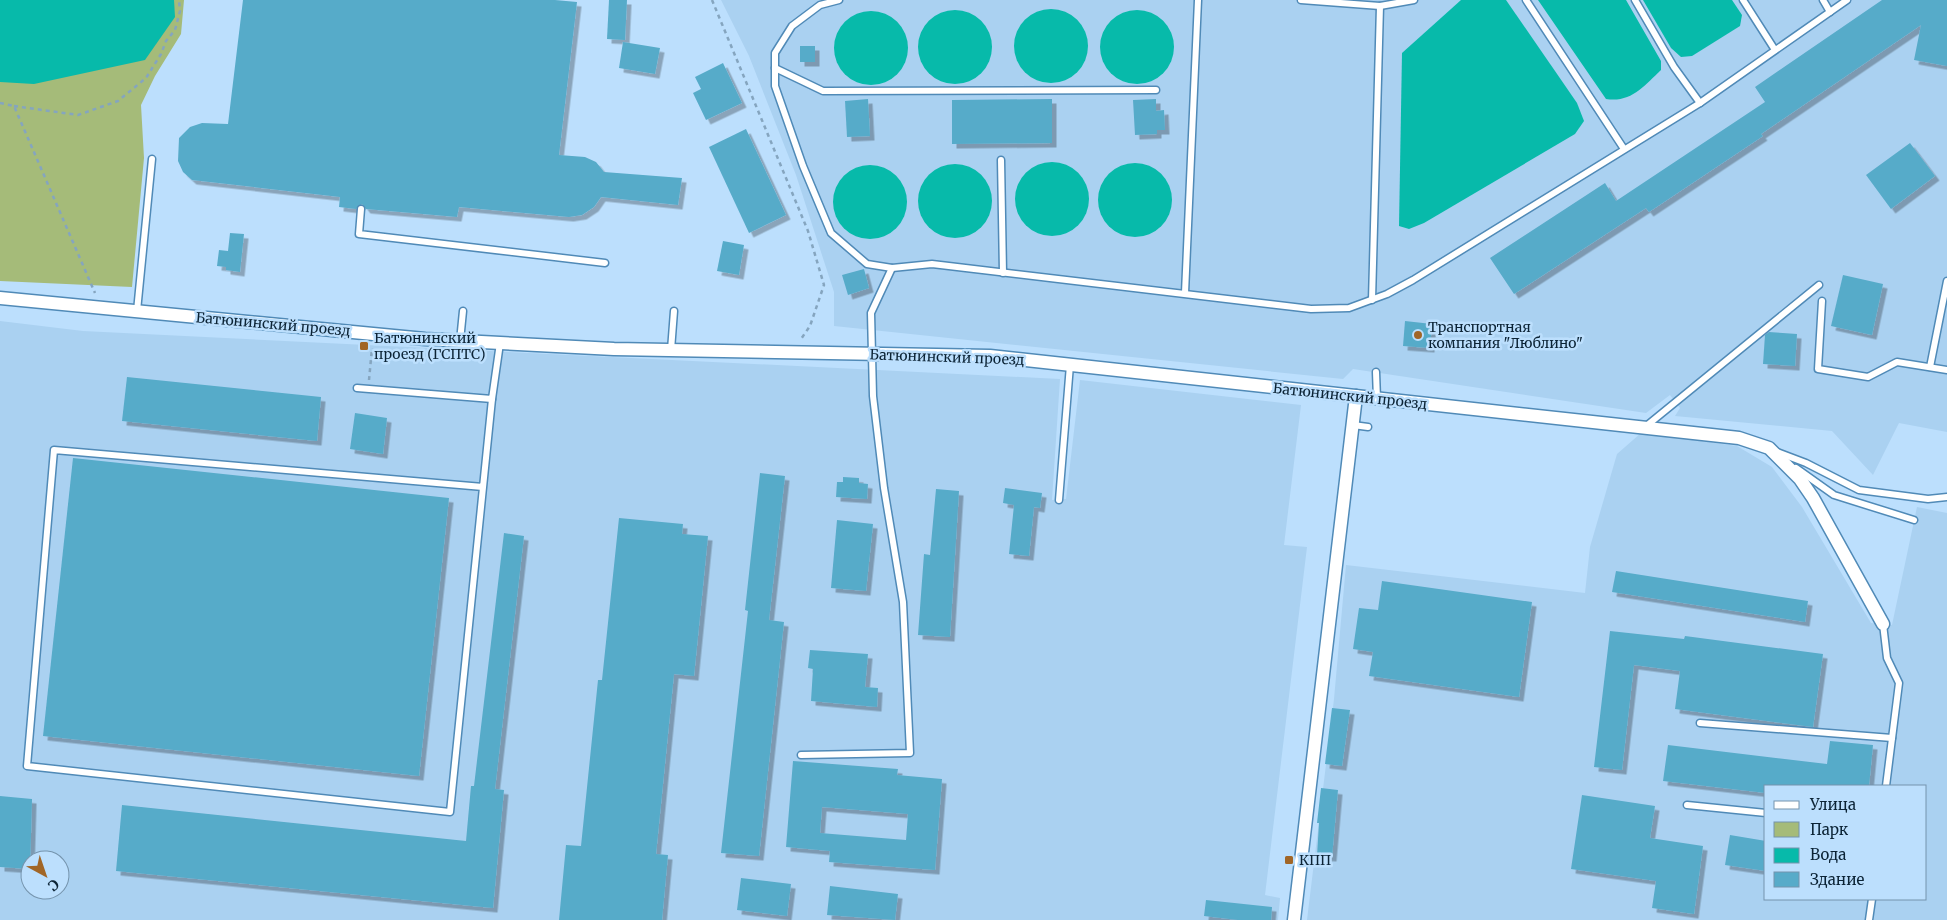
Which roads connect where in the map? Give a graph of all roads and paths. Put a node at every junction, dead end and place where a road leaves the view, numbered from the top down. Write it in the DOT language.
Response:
graph roads {
  1 [pos="179,0"];
  2 [pos="712,0"];
  3 [pos="839,0"];
  4 [pos="1198,0"];
  5 [pos="1301,0"];
  6 [pos="1414,0"];
  7 [pos="1526,0"];
  8 [pos="1634,0"];
  9 [pos="1743,0"];
  10 [pos="1823,0"];
  11 [pos="1847,0"];
  12 [pos="1380,6"];
  13 [pos="1830,12"];
  14 [pos="1775,50"];
  15 [pos="775,68"];
  16 [pos="1156,90"];
  17 [pos="0,103"];
  18 [pos="1700,103"];
  19 [pos="14,106"];
  20 [pos="1624,149"];
  21 [pos="152,159"];
  22 [pos="1001,160"];
  23 [pos="361,209"];
  24 [pos="605,263"];
  25 [pos="892,268"];
  26 [pos="1003,272"];
  27 [pos="1947,281"];
  28 [pos="1819,286"];
  29 [pos="1185,293"];
  30 [pos="95,295"];
  31 [pos="0,298"];
  32 [pos="1372,300"];
  33 [pos="1822,301"];
  34 [pos="137,311"];
  35 [pos="463,311"];
  36 [pos="674,311"];
  37 [pos="374,334"];
  38 [pos="460,341"];
  39 [pos="500,343"];
  40 [pos="671,350"];
  41 [pos="792,352"];
  42 [pos="874,354"];
  43 [pos="1070,365"];
  44 [pos="1930,367"];
  45 [pos="1947,370"];
  46 [pos="1376,372"];
  47 [pos="357,388"];
  48 [pos="368,389"];
  49 [pos="1356,396"];
  50 [pos="492,399"];
  51 [pos="1377,399"];
  52 [pos="1352,425"];
  53 [pos="1368,427"];
  54 [pos="1644,428"];
  55 [pos="1768,448"];
  56 [pos="483,487"];
  57 [pos="1947,497"];
  58 [pos="1059,500"];
  59 [pos="1914,520"];
  60 [pos="1882,624"];
  61 [pos="1700,723"];
  62 [pos="1892,738"];
  63 [pos="801,755"];
  64 [pos="1886,785"];
  65 [pos="1687,805"];
  66 [pos="1764,813"];
  67 [pos="1872,900"];
  68 [pos="1294,920"];
  69 [pos="1869,920"];
  1 -- 19 [label="path"];
  2 -- 41 [label="path"];
  3 -- 15 [label="lane"];
  4 -- 29 [label="lane"];
  5 -- 12 [label="lane"];
  6 -- 12 [label="lane"];
  7 -- 20 [label="lane"];
  8 -- 18 [label="lane"];
  9 -- 14 [label="lane"];
  10 -- 13 [label="lane"];
  11 -- 13 [label="lane"];
  12 -- 32 [label="lane"];
  13 -- 14 [label="lane"];
  14 -- 18 [label="lane"];
  15 -- 16 [label="lane"];
  15 -- 25 [label="lane"];
  17 -- 19 [label="path"];
  18 -- 20 [label="lane"];
  19 -- 30 [label="path"];
  20 -- 32 [label="lane"];
  21 -- 34 [label="lane"];
  22 -- 26 [label="lane"];
  23 -- 24 [label="lane"];
  25 -- 26 [label="lane"];
  25 -- 42 [label="lane"];
  26 -- 29 [label="lane"];
  27 -- 44 [label="lane"];
  28 -- 54 [label="lane"];
  29 -- 32 [label="lane"];
  31 -- 34 [label="street, Батюнинский проезд"];
  33 -- 44 [label="lane"];
  34 -- 37 [label="street, Батюнинский проезд"];
  35 -- 38 [label="lane"];
  36 -- 40 [label="lane"];
  37 -- 38 [label="street, Батюнинский проезд"];
  37 -- 48 [label="path"];
  38 -- 39 [label="street, Батюнинский проезд"];
  39 -- 40 [label="street, Батюнинский проезд"];
  39 -- 50 [label="lane"];
  40 -- 41 [label="street, Батюнинский проезд"];
  41 -- 42 [label="street, Батюнинский проезд"];
  42 -- 43 [label="street, Батюнинский проезд"];
  42 -- 63 [label="lane"];
  43 -- 49 [label="street, Батюнинский проезд"];
  43 -- 58 [label="lane"];
  44 -- 45 [label="lane"];
  46 -- 51 [label="lane"];
  47 -- 48 [label="lane"];
  48 -- 50 [label="lane"];
  49 -- 51 [label="street, Батюнинский проезд"];
  49 -- 52 [label="street"];
  50 -- 56 [label="lane"];
  51 -- 54 [label="street, Батюнинский проезд"];
  52 -- 53 [label="lane"];
  52 -- 68 [label="street"];
  54 -- 55 [label="street, Батюнинский проезд"];
  55 -- 57 [label="lane"];
  55 -- 59 [label="lane"];
  55 -- 60 [label="street, Батюнинский проезд"];
  56 -- 56 [label="lane"];
  60 -- 62 [label="lane"];
  61 -- 62 [label="lane"];
  62 -- 64 [label="lane"];
  65 -- 66 [label="lane"];
  67 -- 69 [label="lane"];
}
